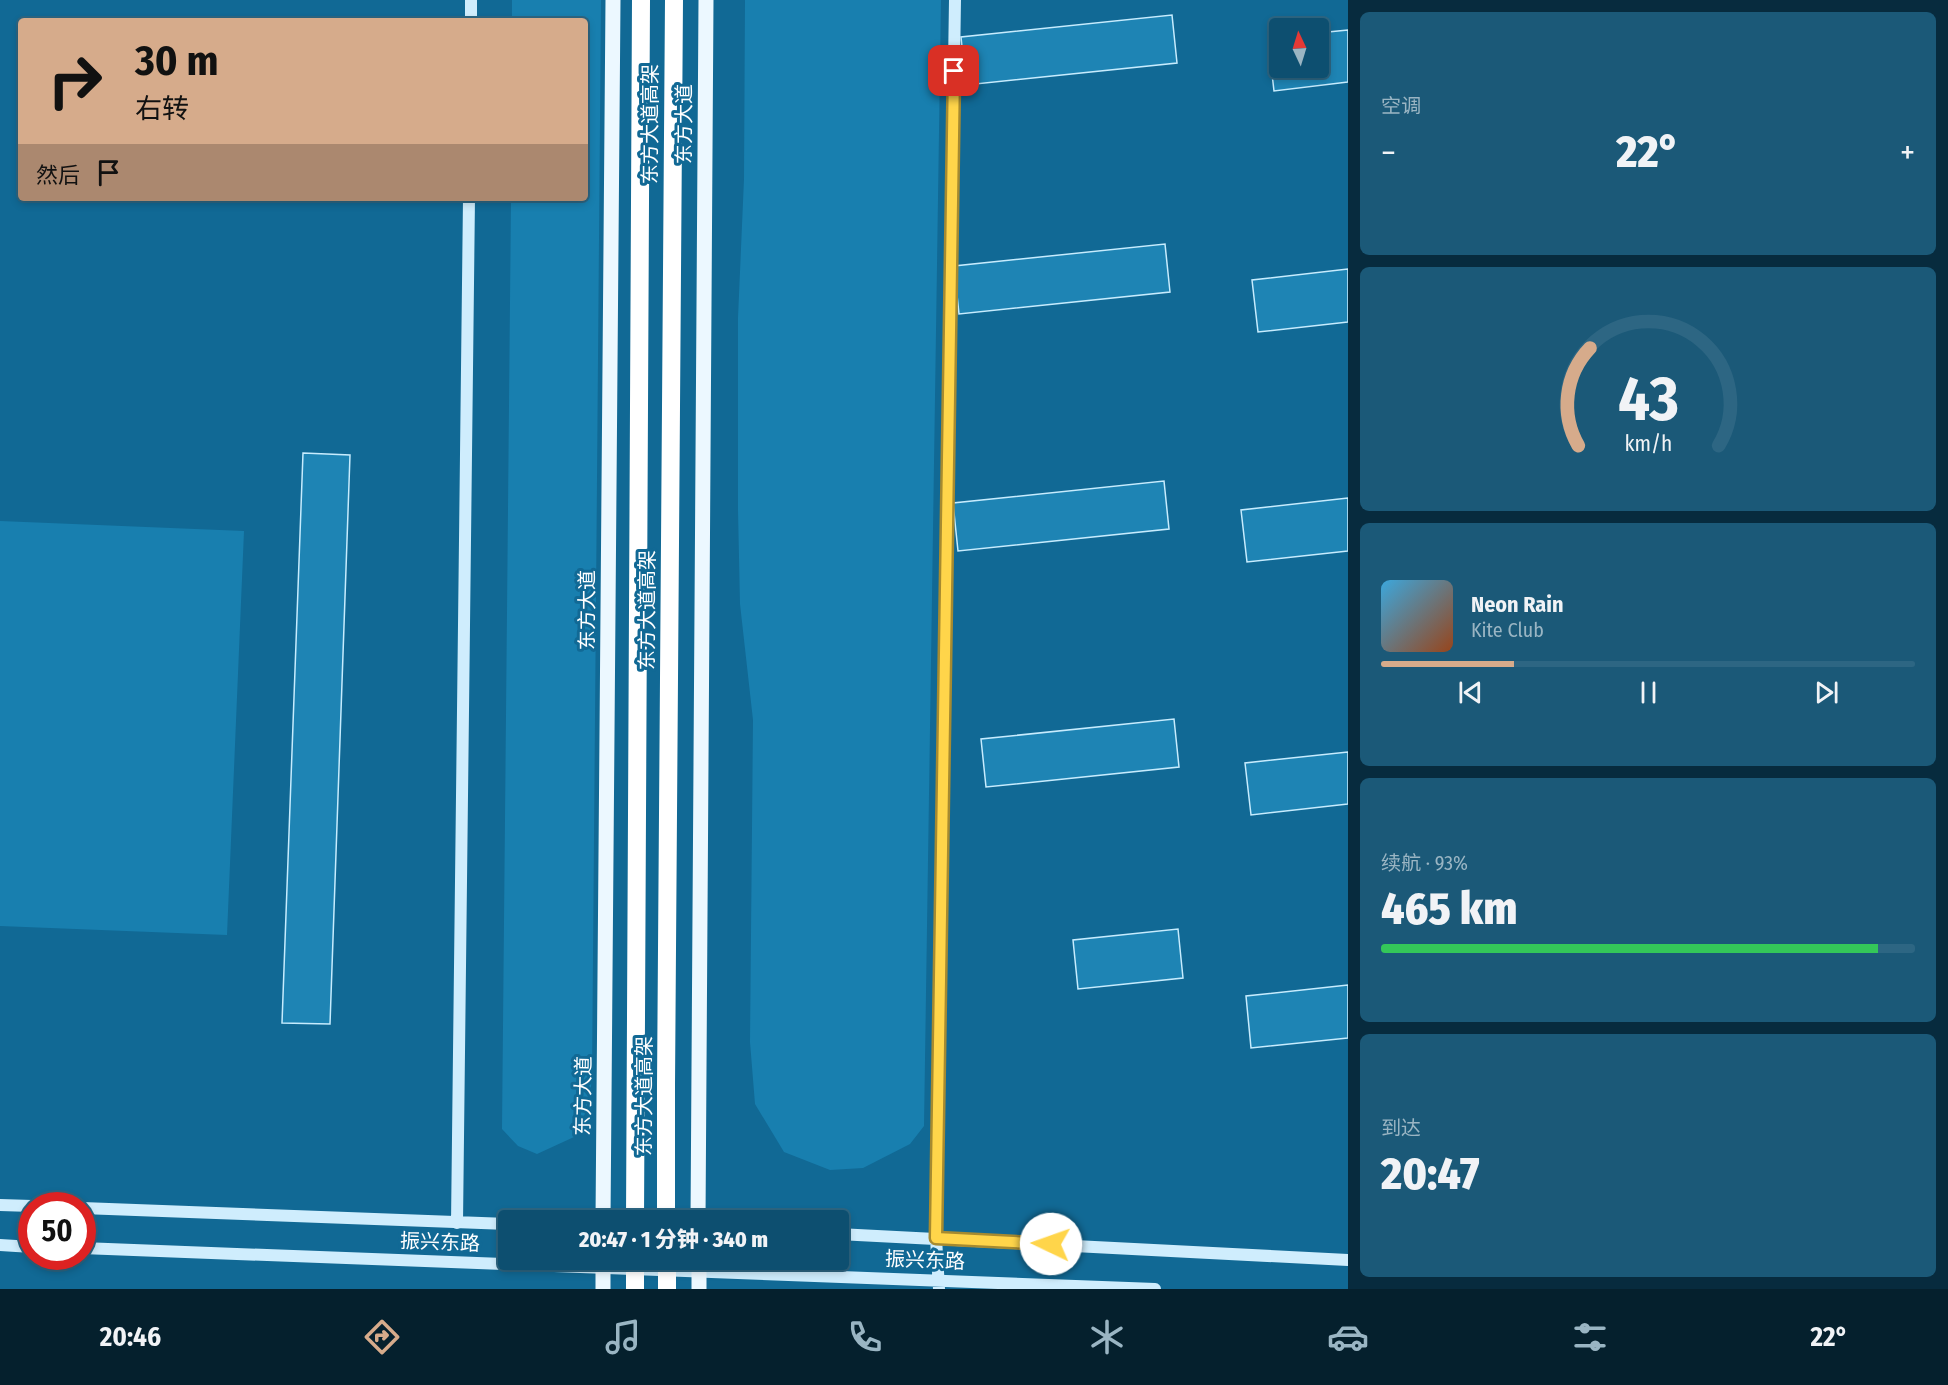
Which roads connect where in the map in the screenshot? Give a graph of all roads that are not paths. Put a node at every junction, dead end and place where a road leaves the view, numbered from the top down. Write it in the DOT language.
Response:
graph roads {
  1 [pos="471,0"];
  2 [pos="613,0"];
  3 [pos="641,0"];
  4 [pos="674,0"];
  5 [pos="706,0"];
  6 [pos="955,0"];
  7 [pos="471,18"];
  8 [pos="469,201"];
  9 [pos="0,1205"];
  10 [pos="18,1206"];
  11 [pos="96,1209"];
  12 [pos="603,1210"];
  13 [pos="635,1210"];
  14 [pos="666,1210"];
  15 [pos="698,1210"];
  16 [pos="457,1223"];
  17 [pos="498,1224"];
  18 [pos="849,1234"];
  19 [pos="936,1238"];
  20 [pos="0,1245"];
  21 [pos="18,1246"];
  22 [pos="96,1248"];
  23 [pos="1348,1260"];
  24 [pos="498,1261"];
  25 [pos="603,1270"];
  26 [pos="635,1270"];
  27 [pos="667,1270"];
  28 [pos="699,1270"];
  29 [pos="752,1270"];
  30 [pos="939,1284"];
  31 [pos="603,1289"];
  32 [pos="635,1289"];
  33 [pos="667,1289"];
  34 [pos="699,1289"];
  35 [pos="1155,1289"];
  1 -- 7 [label="street"];
  2 -- 12 [label="main road, 东方大道"];
  3 -- 13 [label="highway, 东方大道高架"];
  4 -- 14 [label="highway, 东方大道高架"];
  5 -- 15 [label="main road, 东方大道"];
  6 -- 19 [label="street"];
  8 -- 16 [label="street"];
  9 -- 10 [label="street"];
  11 -- 16 [label="street, 振兴东路"];
  16 -- 17 [label="street, 振兴东路"];
  18 -- 19 [label="street, 振兴东路"];
  19 -- 23 [label="street, 振兴东路"];
  19 -- 30 [label="street"];
  20 -- 21 [label="street"];
  22 -- 24 [label="street, 振兴东路"];
  25 -- 31 [label="main road"];
  26 -- 32 [label="highway, bridge"];
  27 -- 33 [label="highway, bridge"];
  28 -- 34 [label="main road"];
  29 -- 30 [label="street, 振兴东路"];
  30 -- 35 [label="street, 振兴东路"];
}
